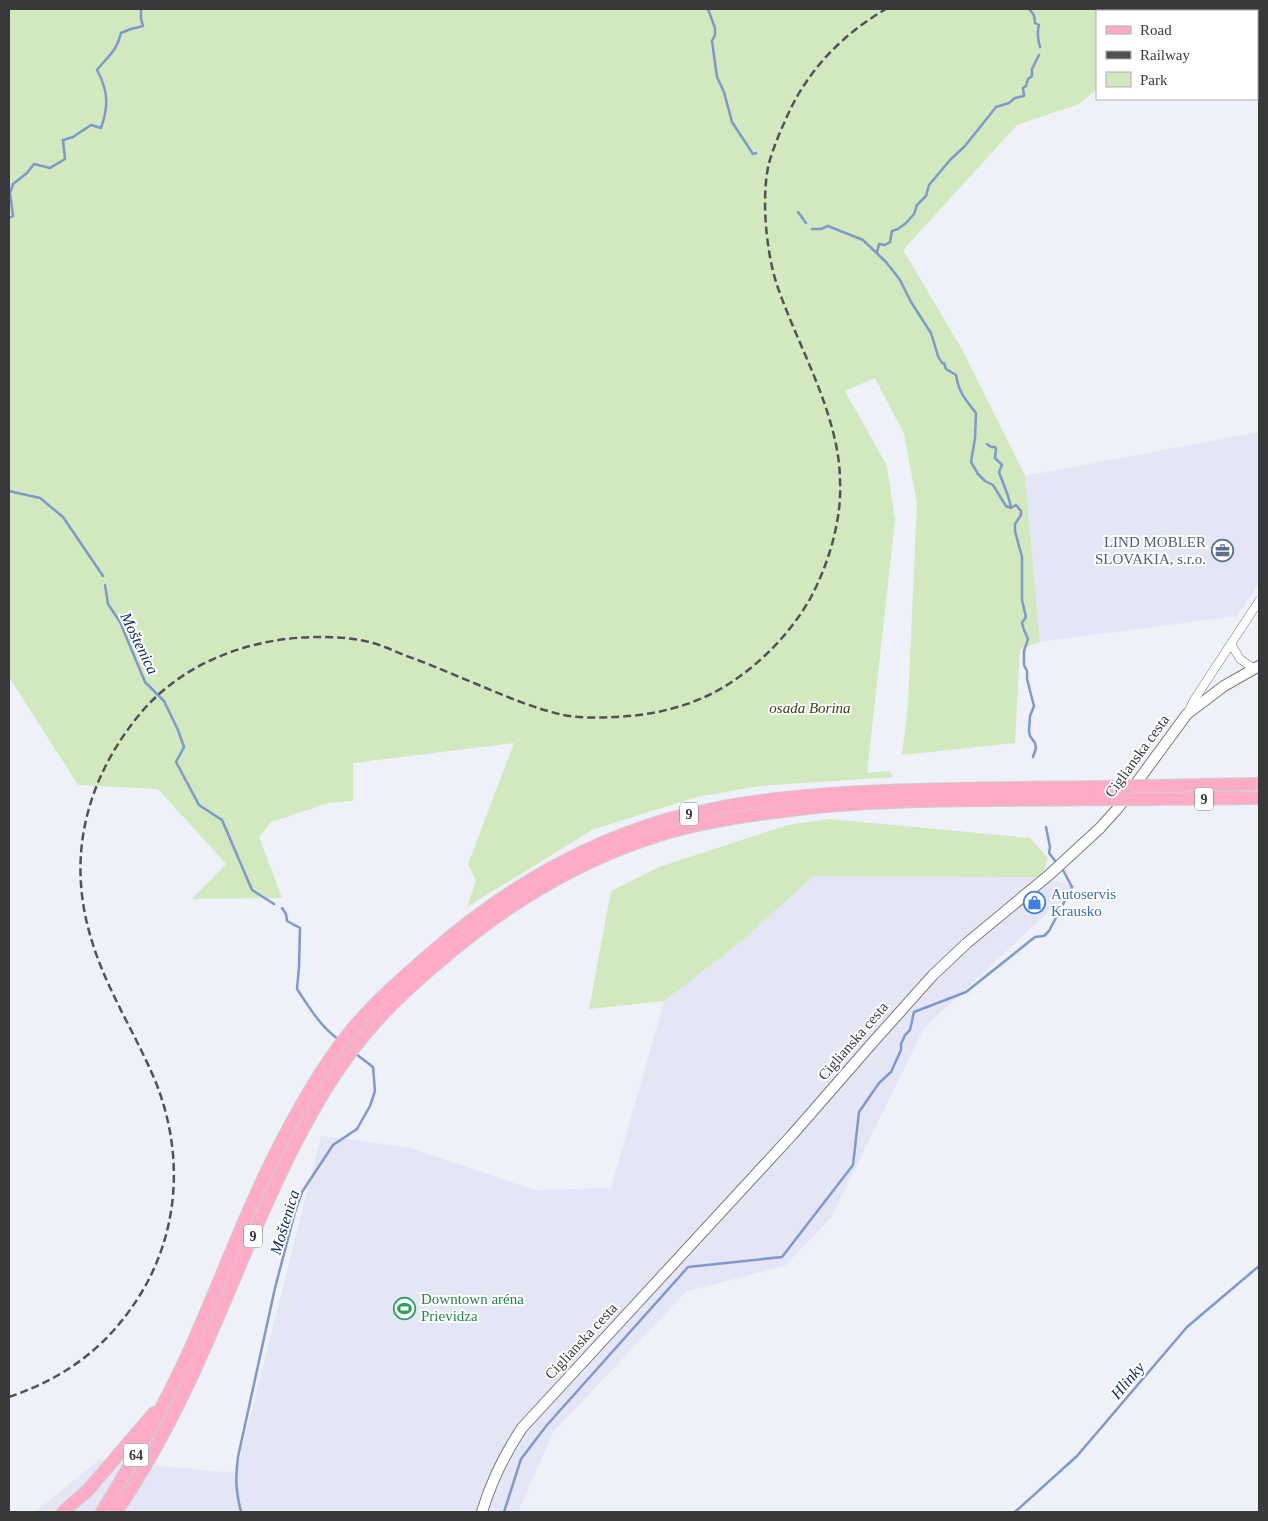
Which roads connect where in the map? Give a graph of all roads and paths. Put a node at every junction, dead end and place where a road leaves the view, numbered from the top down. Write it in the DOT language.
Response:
graph roads {
  1 [pos="1259,601"];
  2 [pos="1231,644"];
  3 [pos="1256,667"];
  4 [pos="1187,714"];
  5 [pos="1259,784"];
  6 [pos="1098,793"];
  7 [pos="1150,793"];
  8 [pos="1259,798"];
  9 [pos="338,1059"];
  10 [pos="168,1396"];
  11 [pos="63,1512"];
  12 [pos="102,1512"];
  13 [pos="116,1512"];
  14 [pos="482,1512"];
  1 -- 2 [label="street, Ciglianska cesta"];
  2 -- 3 [label="street"];
  2 -- 4 [label="street, Ciglianska cesta"];
  3 -- 4 [label="street"];
  4 -- 14 [label="street, Ciglianska cesta"];
  5 -- 7 [label="main road, 9"];
  6 -- 7 [label="main road, 9, bridge"];
  6 -- 9 [label="main road, 9"];
  6 -- 9 [label="main road, 9"];
  7 -- 8 [label="main road, 9"];
  9 -- 10 [label="main road, 9"];
  9 -- 13 [label="main road, 9"];
  10 -- 11 [label="main road, 9"];
  10 -- 12 [label="main road, 64"];
}
